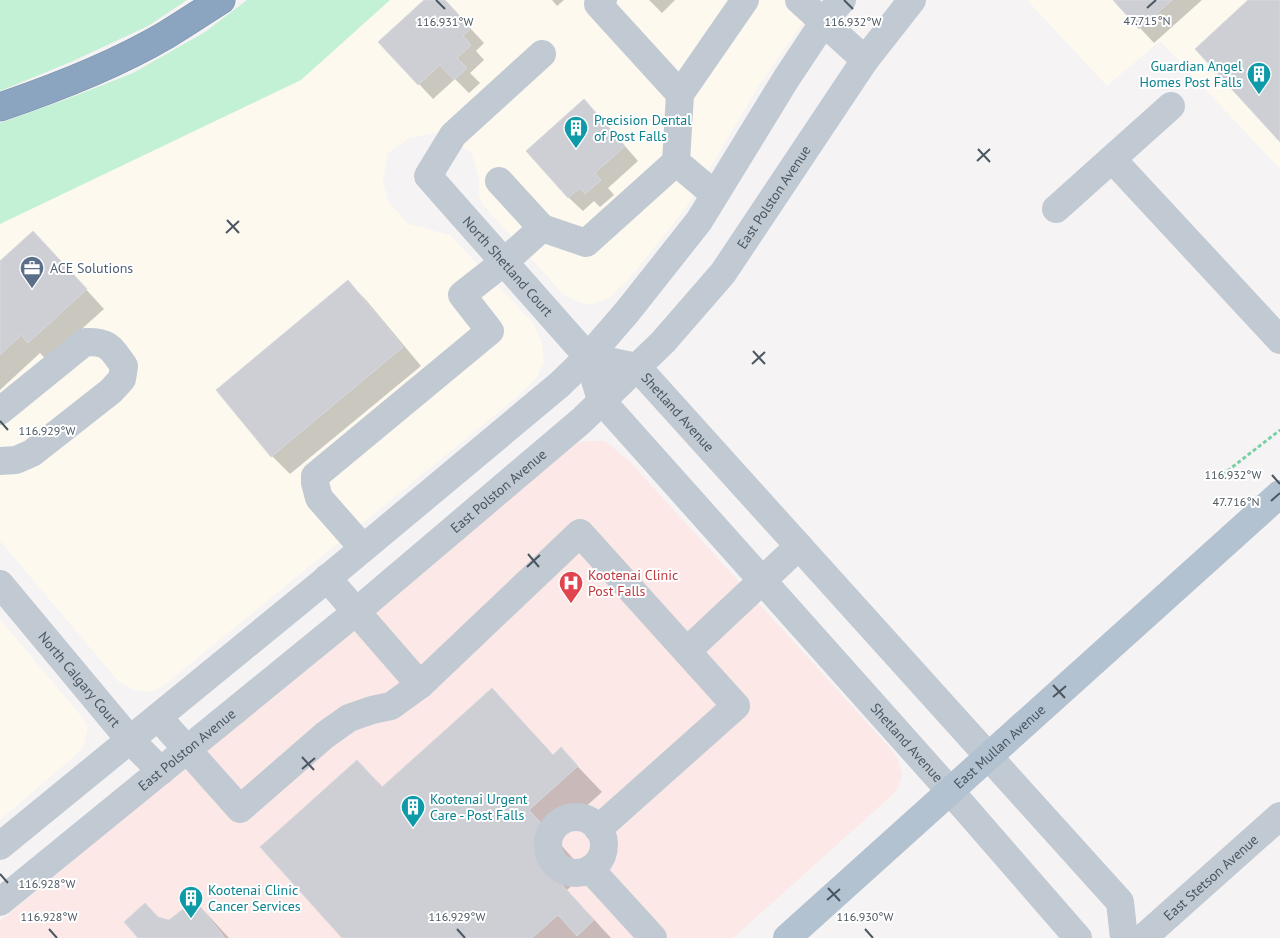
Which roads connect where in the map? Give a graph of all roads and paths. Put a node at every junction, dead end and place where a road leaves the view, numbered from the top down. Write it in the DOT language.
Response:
graph roads {
  1 [pos="221,0"];
  2 [pos="603,0"];
  3 [pos="745,0"];
  4 [pos="799,0"];
  5 [pos="842,0"];
  6 [pos="912,0"];
  7 [pos="824,21"];
  8 [pos="542,54"];
  9 [pos="864,60"];
  10 [pos="680,94"];
  11 [pos="1171,106"];
  12 [pos="0,107"];
  13 [pos="1112,159"];
  14 [pos="676,162"];
  15 [pos="499,181"];
  16 [pos="714,194"];
  17 [pos="1056,209"];
  18 [pos="542,228"];
  19 [pos="504,262"];
  20 [pos="1280,340"];
  21 [pos="588,357"];
  22 [pos="637,367"];
  23 [pos="601,400"];
  24 [pos="0,411"];
  25 [pos="1280,430"];
  26 [pos="0,461"];
  27 [pos="1217,479"];
  28 [pos="1280,494"];
  29 [pos="799,546"];
  30 [pos="363,548"];
  31 [pos="327,578"];
  32 [pos="762,581"];
  33 [pos="0,584"];
  34 [pos="357,612"];
  35 [pos="687,652"];
  36 [pos="420,685"];
  37 [pos="158,717"];
  38 [pos="130,740"];
  39 [pos="186,750"];
  40 [pos="990,757"];
  41 [pos="160,771"];
  42 [pos="951,792"];
  43 [pos="1280,816"];
  44 [pos="598,829"];
  45 [pos="0,846"];
  46 [pos="590,869"];
  47 [pos="0,902"];
  48 [pos="653,938"];
  49 [pos="787,938"];
  50 [pos="1078,938"];
  51 [pos="1124,938"];
  52 [pos="1143,938"];
  1 -- 12 [label="highway"];
  2 -- 10 [label="street"];
  3 -- 10 [label="street"];
  4 -- 7 [label="street"];
  5 -- 7 [label="street"];
  6 -- 9 [label="street, East Polston Avenue"];
  7 -- 9 [label="street"];
  7 -- 16 [label="street"];
  8 -- 19 [label="street, North Shetland Court"];
  9 -- 22 [label="street, East Polston Avenue"];
  10 -- 14 [label="street"];
  11 -- 13 [label="street"];
  13 -- 17 [label="street"];
  13 -- 20 [label="street"];
  14 -- 16 [label="street"];
  14 -- 18 [label="street"];
  15 -- 18 [label="street"];
  16 -- 21 [label="street"];
  18 -- 19 [label="street"];
  19 -- 21 [label="street, North Shetland Court"];
  19 -- 30 [label="street"];
  21 -- 22 [label="street, Shetland Avenue"];
  21 -- 23 [label="street, Shetland Avenue"];
  21 -- 30 [label="street"];
  22 -- 23 [label="street, East Polston Avenue"];
  22 -- 29 [label="street, Shetland Avenue"];
  23 -- 32 [label="street, Shetland Avenue"];
  23 -- 34 [label="street, East Polston Avenue"];
  24 -- 26 [label="street"];
  25 -- 27 [label="path"];
  28 -- 40 [label="main road, East Mullan Avenue"];
  29 -- 32 [label="street"];
  29 -- 40 [label="street, Shetland Avenue"];
  30 -- 31 [label="street"];
  31 -- 34 [label="street"];
  31 -- 37 [label="street"];
  32 -- 35 [label="street"];
  32 -- 42 [label="street, Shetland Avenue"];
  33 -- 38 [label="street, North Calgary Court"];
  34 -- 36 [label="street"];
  34 -- 39 [label="street, East Polston Avenue"];
  35 -- 36 [label="street"];
  35 -- 44 [label="street"];
  36 -- 39 [label="street"];
  37 -- 38 [label="street"];
  37 -- 39 [label="street"];
  38 -- 41 [label="street, North Calgary Court"];
  38 -- 45 [label="street"];
  39 -- 41 [label="street, East Polston Avenue"];
  40 -- 42 [label="main road, East Mullan Avenue"];
  40 -- 51 [label="street, Shetland Avenue"];
  41 -- 47 [label="street, East Polston Avenue"];
  42 -- 49 [label="main road, East Mullan Avenue"];
  42 -- 50 [label="street, Shetland Avenue"];
  43 -- 52 [label="street, East Stetson Avenue"];
  44 -- 46 [label="street"];
  44 -- 46 [label="street"];
  46 -- 48 [label="street"];
}
